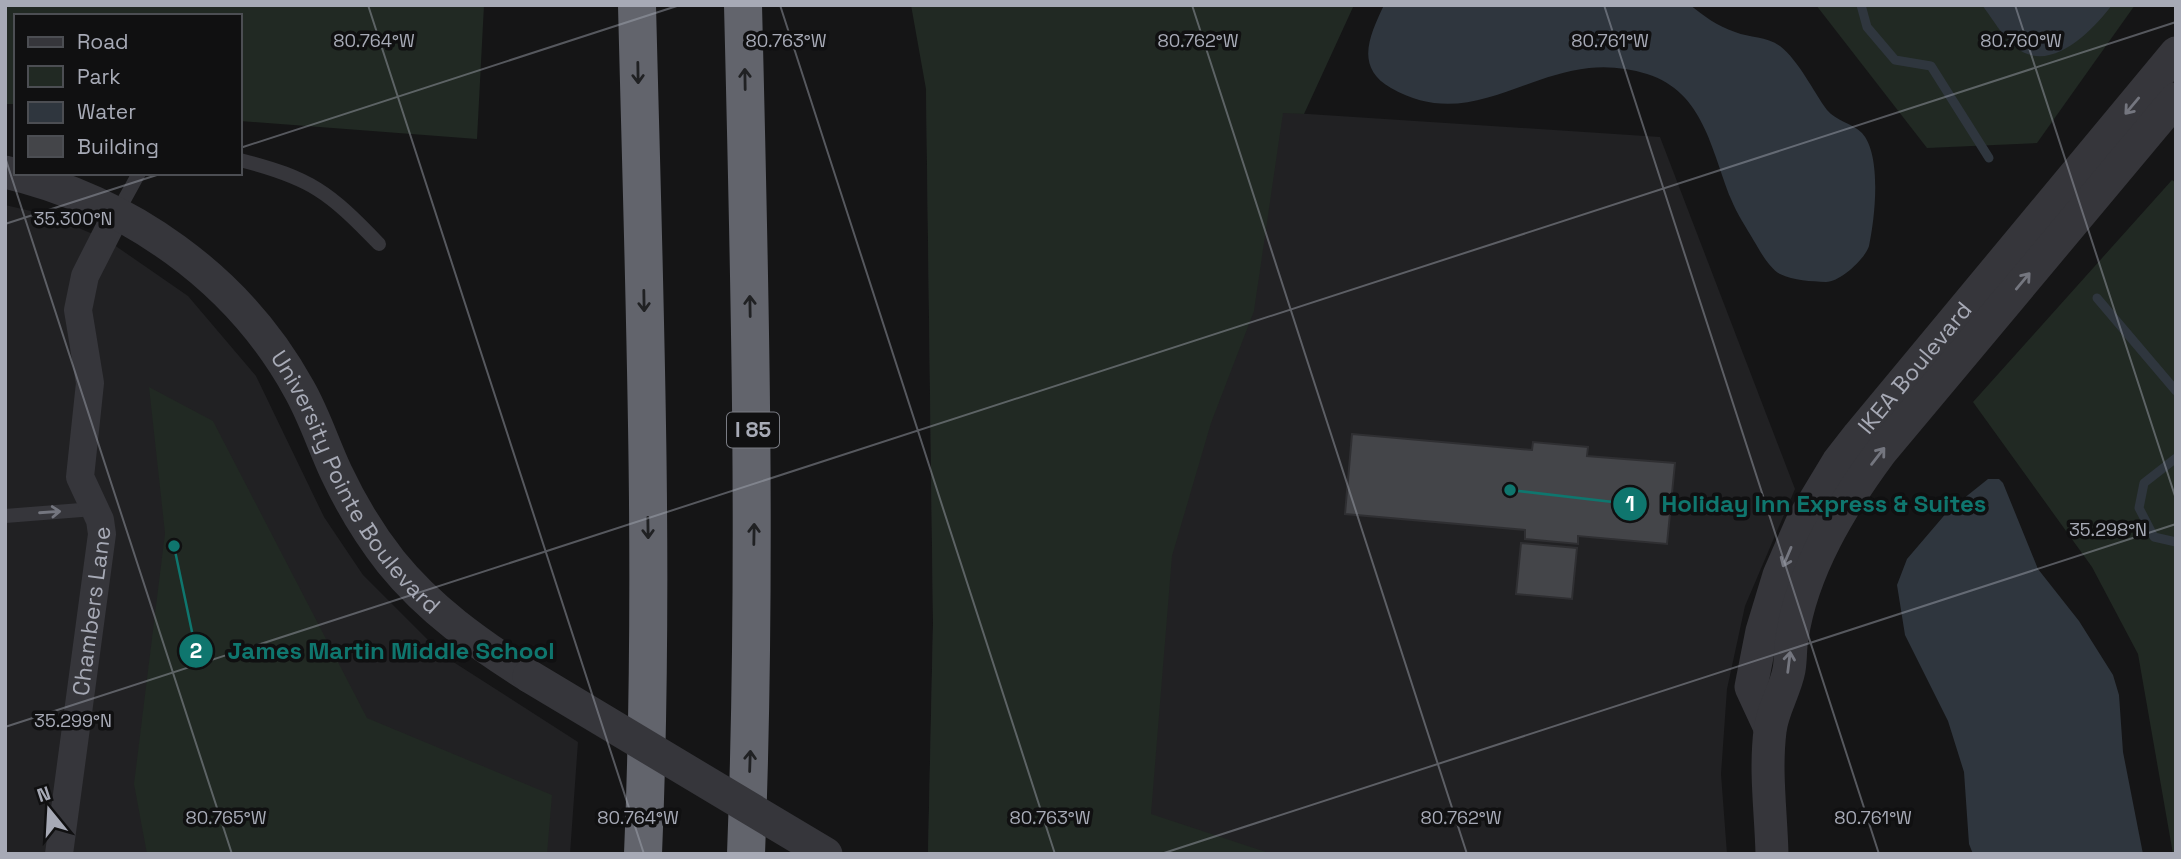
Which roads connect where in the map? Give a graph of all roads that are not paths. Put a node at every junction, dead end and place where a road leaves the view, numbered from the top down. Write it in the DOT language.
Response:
graph roads {
  1 [pos="637,5"];
  2 [pos="743,5"];
  3 [pos="2176,53"];
  4 [pos="2176,99"];
  5 [pos="242,161"];
  6 [pos="16,175"];
  7 [pos="138,175"];
  8 [pos="117,213"];
  9 [pos="379,244"];
  10 [pos="94,509"];
  11 [pos="5,516"];
  12 [pos="1770,728"];
  13 [pos="59,854"];
  14 [pos="643,854"];
  15 [pos="746,854"];
  16 [pos="826,854"];
  17 [pos="1772,854"];
  1 -- 14 [label="highway, one-way"];
  15 -- 2 [label="highway, I 85, one-way"];
  3 -- 12 [label="street, IKEA Boulevard, one-way"];
  12 -- 4 [label="street, IKEA Boulevard, one-way"];
  5 -- 9 [label="lane"];
  6 -- 8 [label="street, University Pointe Boulevard"];
  7 -- 8 [label="lane"];
  8 -- 10 [label="street, Chambers Lane"];
  8 -- 16 [label="street, University Pointe Boulevard, bridge"];
  11 -- 10 [label="lane, one-way"];
  10 -- 13 [label="street, Chambers Lane"];
  12 -- 17 [label="street, IKEA Boulevard"];
}
